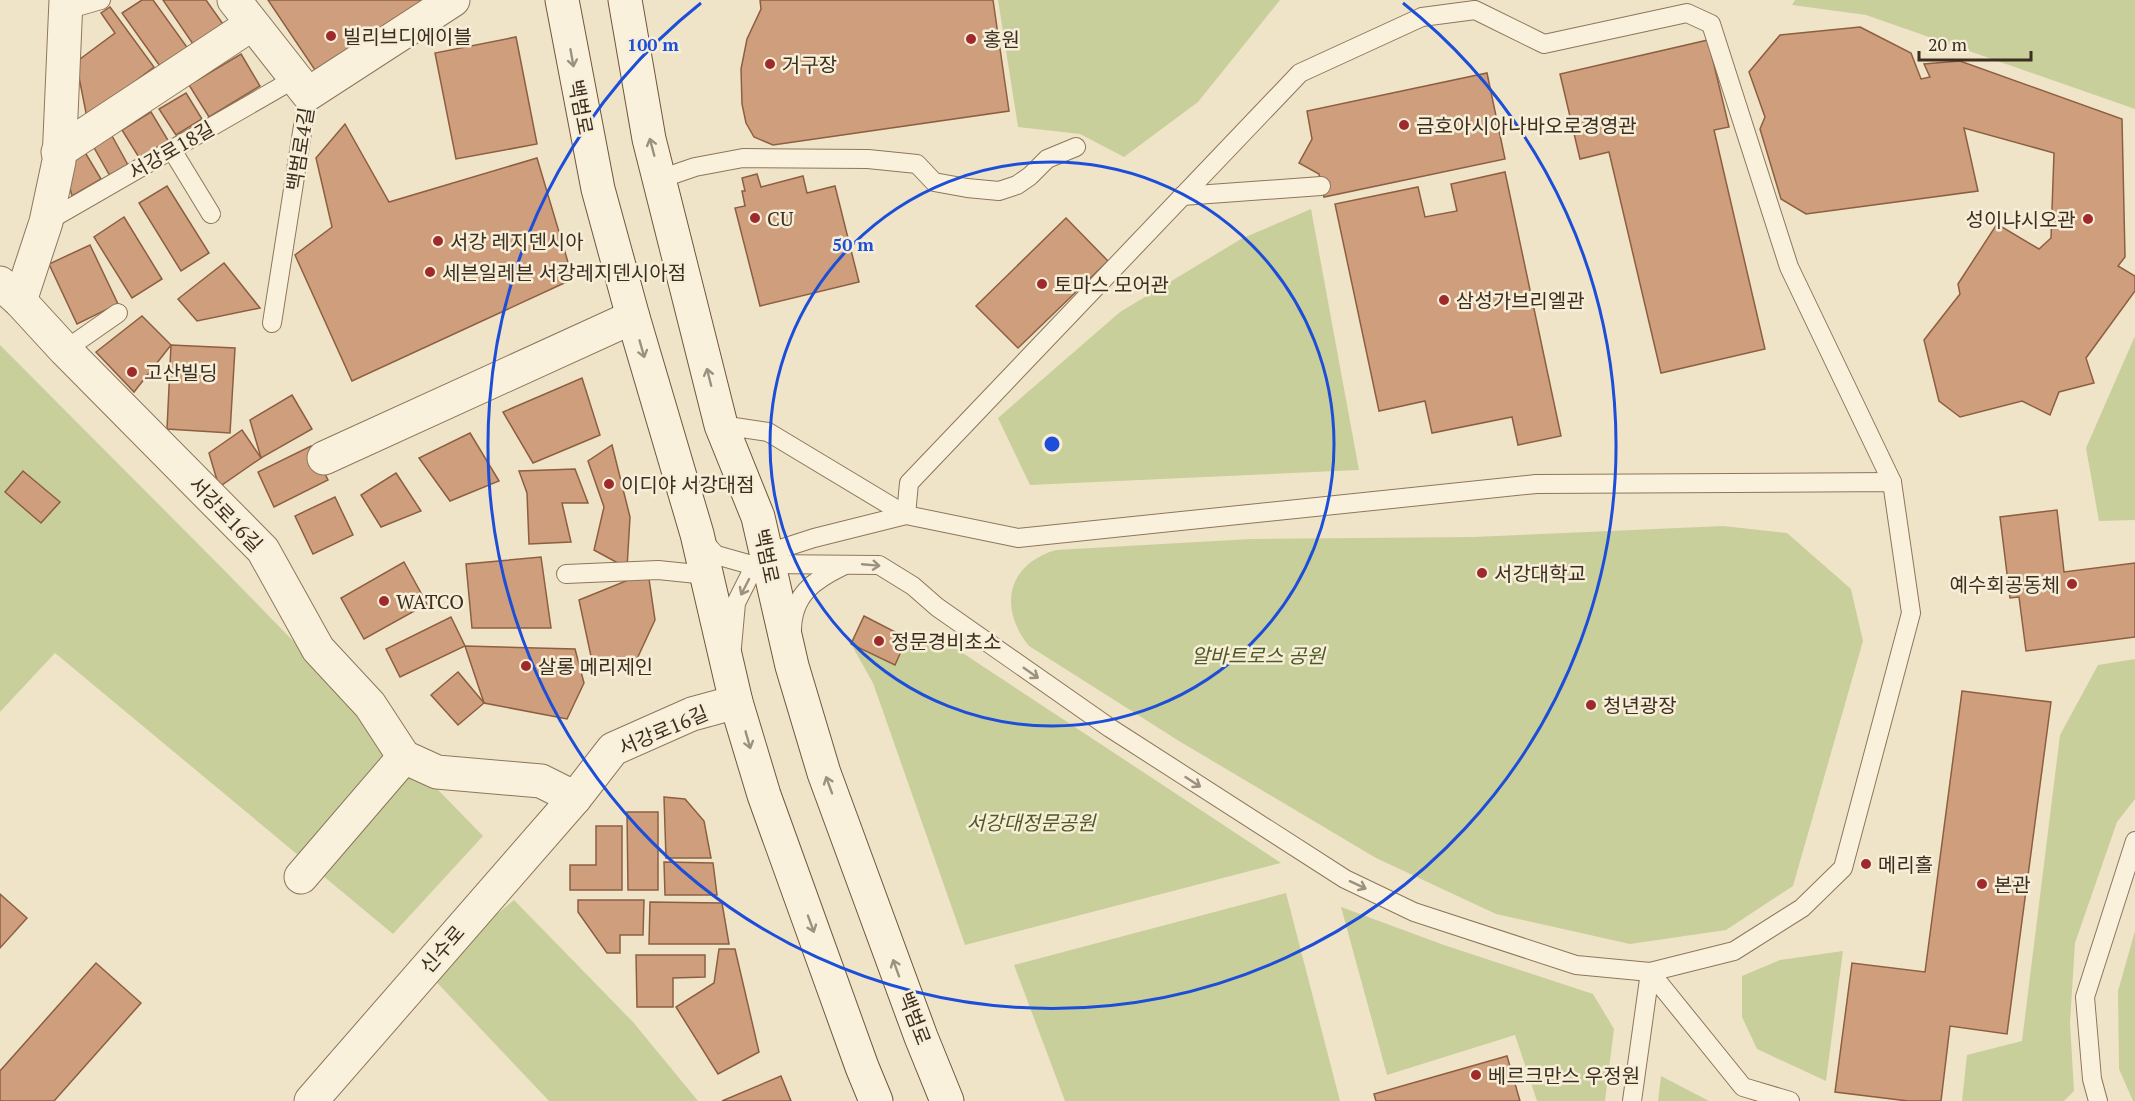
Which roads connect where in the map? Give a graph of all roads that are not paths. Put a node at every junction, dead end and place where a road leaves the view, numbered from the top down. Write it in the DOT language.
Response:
graph roads {
  1 [pos="101,0"];
  2 [pos="453,0"];
  3 [pos="562,0"];
  4 [pos="625,0"];
  5 [pos="66,5"];
  6 [pos="243,12"];
  7 [pos="302,86"];
  8 [pos="1076,147"];
  9 [pos="172,150"];
  10 [pos="58,152"];
  11 [pos="660,179"];
  12 [pos="1322,186"];
  13 [pos="1182,196"];
  14 [pos="211,214"];
  15 [pos="46,222"];
  16 [pos="10,292"];
  17 [pos="117,313"];
  18 [pos="633,317"];
  19 [pos="272,323"];
  20 [pos="65,350"];
  21 [pos="722,425"];
  22 [pos="324,458"];
  23 [pos="1892,482"];
  24 [pos="906,515"];
  25 [pos="697,534"];
  26 [pos="768,564"];
  27 [pos="846,564"];
  28 [pos="566,574"];
  29 [pos="706,576"];
  30 [pos="792,666"];
  31 [pos="733,687"];
  32 [pos="404,757"];
  33 [pos="575,798"];
  34 [pos="2135,841"];
  35 [pos="301,877"];
  36 [pos="1650,972"];
  37 [pos="311,1101"];
  38 [pos="876,1101"];
  39 [pos="947,1101"];
  40 [pos="1632,1101"];
  41 [pos="1790,1101"];
  42 [pos="2098,1101"];
  1 -- 5 [label="lane"];
  2 -- 7 [label="street"];
  3 -- 18 [label="street, 백범로, one-way"];
  11 -- 4 [label="street, 백범로, one-way"];
  5 -- 10 [label="street"];
  6 -- 7 [label="street, 백범로4길"];
  6 -- 10 [label="street"];
  7 -- 9 [label="lane, 서강로18길"];
  7 -- 19 [label="lane, 백범로4길"];
  8 -- 11 [label="lane"];
  9 -- 14 [label="lane"];
  9 -- 15 [label="lane, 서강로18길"];
  10 -- 15 [label="street"];
  21 -- 11 [label="street, 백범로, one-way"];
  12 -- 13 [label="lane"];
  13 -- 23 [label="lane"];
  13 -- 24 [label="lane"];
  15 -- 16 [label="street"];
  16 -- 20 [label="street, 서강로16길"];
  17 -- 20 [label="lane"];
  18 -- 22 [label="street"];
  18 -- 25 [label="street, 백범로, one-way"];
  20 -- 32 [label="street, 서강로16길"];
  21 -- 24 [label="lane"];
  21 -- 26 [label="street, 백범로"];
  23 -- 24 [label="lane"];
  23 -- 36 [label="lane"];
  24 -- 26 [label="lane"];
  25 -- 26 [label="lane"];
  25 -- 29 [label="street, 백범로"];
  26 -- 27 [label="lane"];
  26 -- 30 [label="street, 백범로"];
  26 -- 31 [label="lane, one-way"];
  27 -- 30 [label="lane"];
  27 -- 36 [label="lane, one-way"];
  28 -- 29 [label="lane"];
  29 -- 31 [label="street, 백범로"];
  39 -- 30 [label="street, 백범로, one-way"];
  31 -- 33 [label="street, 서강로16길"];
  31 -- 38 [label="street, 백범로, one-way"];
  32 -- 33 [label="street"];
  32 -- 35 [label="street"];
  33 -- 37 [label="street, 신수로"];
  34 -- 42 [label="lane"];
  36 -- 40 [label="lane"];
  36 -- 41 [label="lane"];
}
